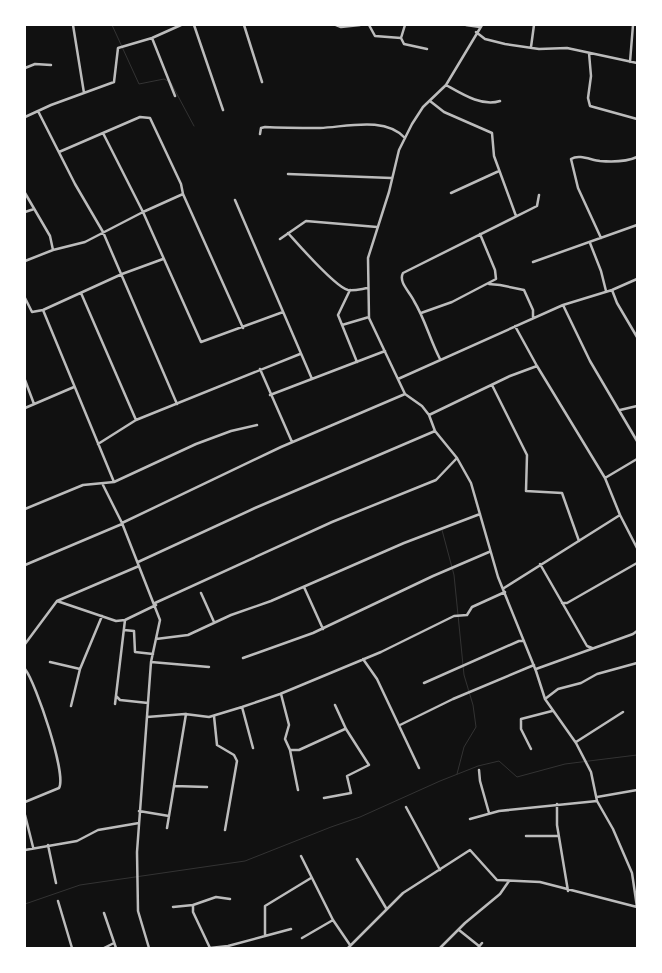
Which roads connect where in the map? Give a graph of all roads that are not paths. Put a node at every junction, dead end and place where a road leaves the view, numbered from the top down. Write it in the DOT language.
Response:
graph roads {
  1 [pos="73,25"];
  2 [pos="181,25"];
  3 [pos="194,25"];
  4 [pos="244,25"];
  5 [pos="336,25"];
  6 [pos="360,25"];
  7 [pos="369,25"];
  8 [pos="405,25"];
  9 [pos="466,25"];
  10 [pos="534,25"];
  11 [pos="633,25"];
  12 [pos="481,26"];
  13 [pos="476,32"];
  14 [pos="152,38"];
  15 [pos="401,38"];
  16 [pos="531,47"];
  17 [pos="427,48"];
  18 [pos="588,53"];
  19 [pos="630,62"];
  20 [pos="637,63"];
  21 [pos="51,65"];
  22 [pos="25,68"];
  23 [pos="262,82"];
  24 [pos="446,85"];
  25 [pos="84,93"];
  26 [pos="175,96"];
  27 [pos="430,100"];
  28 [pos="500,101"];
  29 [pos="222,110"];
  30 [pos="38,111"];
  31 [pos="25,117"];
  32 [pos="637,119"];
  33 [pos="103,133"];
  34 [pos="260,134"];
  35 [pos="405,138"];
  36 [pos="59,152"];
  37 [pos="637,157"];
  38 [pos="500,171"];
  39 [pos="288,174"];
  40 [pos="391,178"];
  41 [pos="25,193"];
  42 [pos="451,193"];
  43 [pos="183,194"];
  44 [pos="539,195"];
  45 [pos="235,200"];
  46 [pos="34,209"];
  47 [pos="25,212"];
  48 [pos="143,212"];
  49 [pos="516,216"];
  50 [pos="637,225"];
  51 [pos="377,227"];
  52 [pos="103,232"];
  53 [pos="288,232"];
  54 [pos="480,234"];
  55 [pos="601,238"];
  56 [pos="280,239"];
  57 [pos="590,243"];
  58 [pos="53,250"];
  59 [pos="163,259"];
  60 [pos="25,261"];
  61 [pos="534,262"];
  62 [pos="122,274"];
  63 [pos="637,279"];
  64 [pos="487,284"];
  65 [pos="368,288"];
  66 [pos="350,290"];
  67 [pos="612,290"];
  68 [pos="606,292"];
  69 [pos="81,293"];
  70 [pos="25,298"];
  71 [pos="562,305"];
  72 [pos="42,310"];
  73 [pos="533,310"];
  74 [pos="283,312"];
  75 [pos="421,313"];
  76 [pos="540,315"];
  77 [pos="369,317"];
  78 [pos="533,318"];
  79 [pos="341,325"];
  80 [pos="637,325"];
  81 [pos="515,326"];
  82 [pos="243,328"];
  83 [pos="632,328"];
  84 [pos="637,337"];
  85 [pos="385,351"];
  86 [pos="300,354"];
  87 [pos="440,359"];
  88 [pos="357,362"];
  89 [pos="537,366"];
  90 [pos="260,369"];
  91 [pos="312,379"];
  92 [pos="398,379"];
  93 [pos="25,380"];
  94 [pos="492,384"];
  95 [pos="74,387"];
  96 [pos="405,394"];
  97 [pos="270,395"];
  98 [pos="34,404"];
  99 [pos="178,404"];
  100 [pos="637,406"];
  101 [pos="25,408"];
  102 [pos="620,410"];
  103 [pos="429,415"];
  104 [pos="136,420"];
  105 [pos="256,424"];
  106 [pos="436,431"];
  107 [pos="637,441"];
  108 [pos="292,442"];
  109 [pos="98,444"];
  110 [pos="457,458"];
  111 [pos="637,459"];
  112 [pos="605,478"];
  113 [pos="114,482"];
  114 [pos="103,485"];
  115 [pos="25,509"];
  116 [pos="480,514"];
  117 [pos="620,515"];
  118 [pos="122,523"];
  119 [pos="579,541"];
  120 [pos="637,548"];
  121 [pos="489,552"];
  122 [pos="138,562"];
  123 [pos="637,563"];
  124 [pos="540,564"];
  125 [pos="25,565"];
  126 [pos="139,566"];
  127 [pos="304,587"];
  128 [pos="503,588"];
  129 [pos="505,592"];
  130 [pos="202,594"];
  131 [pos="57,601"];
  132 [pos="562,603"];
  133 [pos="567,603"];
  134 [pos="155,604"];
  135 [pos="564,609"];
  136 [pos="102,616"];
  137 [pos="125,620"];
  138 [pos="214,622"];
  139 [pos="323,629"];
  140 [pos="124,630"];
  141 [pos="637,631"];
  142 [pos="522,636"];
  143 [pos="155,639"];
  144 [pos="519,641"];
  145 [pos="524,641"];
  146 [pos="25,644"];
  147 [pos="587,646"];
  148 [pos="592,648"];
  149 [pos="586,650"];
  150 [pos="152,654"];
  151 [pos="242,658"];
  152 [pos="363,659"];
  153 [pos="50,662"];
  154 [pos="151,662"];
  155 [pos="636,664"];
  156 [pos="534,665"];
  157 [pos="209,667"];
  158 [pos="25,669"];
  159 [pos="80,669"];
  160 [pos="535,669"];
  161 [pos="637,669"];
  162 [pos="424,683"];
  163 [pos="281,694"];
  164 [pos="116,696"];
  165 [pos="545,699"];
  166 [pos="148,703"];
  167 [pos="115,704"];
  168 [pos="336,705"];
  169 [pos="71,706"];
  170 [pos="242,707"];
  171 [pos="552,710"];
  172 [pos="622,712"];
  173 [pos="186,714"];
  174 [pos="214,716"];
  175 [pos="147,717"];
  176 [pos="400,725"];
  177 [pos="346,729"];
  178 [pos="576,742"];
  179 [pos="253,748"];
  180 [pos="531,749"];
  181 [pos="290,750"];
  182 [pos="420,768"];
  183 [pos="479,770"];
  184 [pos="174,786"];
  185 [pos="207,787"];
  186 [pos="298,790"];
  187 [pos="637,790"];
  188 [pos="324,798"];
  189 [pos="597,799"];
  190 [pos="25,802"];
  191 [pos="557,804"];
  192 [pos="406,807"];
  193 [pos="139,811"];
  194 [pos="489,813"];
  195 [pos="25,815"];
  196 [pos="169,816"];
  197 [pos="470,819"];
  198 [pos="138,823"];
  199 [pos="167,828"];
  200 [pos="225,830"];
  201 [pos="526,836"];
  202 [pos="559,836"];
  203 [pos="48,845"];
  204 [pos="33,847"];
  205 [pos="25,850"];
  206 [pos="301,856"];
  207 [pos="357,859"];
  208 [pos="440,870"];
  209 [pos="311,878"];
  210 [pos="509,881"];
  211 [pos="56,883"];
  212 [pos="568,890"];
  213 [pos="230,899"];
  214 [pos="58,901"];
  215 [pos="193,905"];
  216 [pos="173,907"];
  217 [pos="386,908"];
  218 [pos="104,913"];
  219 [pos="333,920"];
  220 [pos="458,929"];
  221 [pos="291,930"];
  222 [pos="265,936"];
  223 [pos="302,938"];
  224 [pos="482,942"];
  225 [pos="114,943"];
  226 [pos="349,946"];
  227 [pos="228,947"];
  228 [pos="478,947"];
  229 [pos="72,948"];
  230 [pos="104,948"];
  231 [pos="116,948"];
  232 [pos="149,948"];
  233 [pos="210,948"];
  234 [pos="440,948"];
  1 -- 25 [label="street"];
  2 -- 14 [label="street"];
  3 -- 29 [label="street"];
  4 -- 23 [label="street"];
  5 -- 6 [label="street"];
  7 -- 15 [label="street"];
  8 -- 15 [label="street"];
  9 -- 12 [label="street"];
  10 -- 16 [label="street"];
  11 -- 19 [label="street"];
  12 -- 13 [label="street"];
  13 -- 16 [label="street"];
  13 -- 24 [label="street"];
  14 -- 25 [label="street"];
  14 -- 26 [label="street"];
  15 -- 17 [label="street"];
  16 -- 18 [label="street"];
  18 -- 19 [label="street"];
  18 -- 32 [label="street"];
  19 -- 20 [label="street"];
  21 -- 22 [label="street"];
  24 -- 27 [label="street"];
  24 -- 28 [label="street"];
  25 -- 30 [label="street"];
  27 -- 35 [label="street"];
  27 -- 38 [label="street"];
  30 -- 31 [label="street"];
  30 -- 36 [label="street"];
  33 -- 36 [label="street"];
  33 -- 43 [label="street"];
  33 -- 48 [label="street"];
  34 -- 35 [label="street"];
  35 -- 40 [label="street"];
  36 -- 52 [label="street"];
  37 -- 55 [label="street"];
  38 -- 42 [label="street"];
  38 -- 49 [label="street"];
  39 -- 40 [label="street"];
  40 -- 51 [label="street"];
  41 -- 46 [label="street"];
  43 -- 48 [label="street"];
  43 -- 82 [label="street"];
  44 -- 49 [label="street"];
  45 -- 74 [label="street"];
  46 -- 47 [label="street"];
  46 -- 58 [label="street"];
  48 -- 52 [label="street"];
  48 -- 59 [label="street"];
  49 -- 54 [label="street"];
  50 -- 55 [label="street"];
  51 -- 53 [label="street"];
  51 -- 65 [label="street"];
  52 -- 58 [label="street"];
  52 -- 62 [label="street"];
  53 -- 56 [label="street"];
  53 -- 66 [label="street"];
  54 -- 64 [label="street"];
  54 -- 75 [label="street"];
  55 -- 57 [label="street"];
  57 -- 61 [label="street"];
  57 -- 68 [label="street"];
  58 -- 60 [label="street"];
  59 -- 62 [label="street"];
  59 -- 82 [label="street"];
  62 -- 69 [label="street"];
  62 -- 99 [label="street"];
  63 -- 67 [label="street"];
  64 -- 73 [label="street"];
  64 -- 75 [label="street"];
  65 -- 66 [label="street"];
  65 -- 77 [label="street"];
  66 -- 79 [label="street"];
  67 -- 68 [label="street"];
  67 -- 83 [label="street"];
  68 -- 71 [label="street"];
  69 -- 72 [label="street"];
  69 -- 104 [label="street"];
  70 -- 72 [label="street"];
  71 -- 76 [label="street"];
  71 -- 102 [label="street"];
  72 -- 95 [label="street"];
  73 -- 76 [label="street"];
  73 -- 78 [label="street"];
  74 -- 82 [label="street"];
  74 -- 86 [label="street"];
  75 -- 87 [label="street"];
  76 -- 78 [label="street"];
  77 -- 79 [label="street"];
  77 -- 85 [label="street"];
  78 -- 81 [label="street"];
  79 -- 88 [label="street"];
  80 -- 83 [label="street"];
  81 -- 87 [label="street"];
  81 -- 89 [label="street"];
  83 -- 84 [label="street"];
  85 -- 88 [label="street"];
  85 -- 92 [label="street"];
  86 -- 90 [label="street"];
  86 -- 91 [label="street"];
  87 -- 92 [label="street"];
  88 -- 91 [label="street"];
  89 -- 94 [label="street"];
  89 -- 112 [label="street"];
  90 -- 97 [label="street"];
  90 -- 99 [label="street"];
  91 -- 97 [label="street"];
  92 -- 96 [label="street"];
  93 -- 98 [label="street"];
  94 -- 103 [label="street"];
  94 -- 119 [label="street"];
  95 -- 98 [label="street"];
  95 -- 109 [label="street"];
  96 -- 103 [label="street"];
  96 -- 108 [label="street"];
  97 -- 108 [label="street"];
  98 -- 101 [label="street"];
  99 -- 104 [label="street"];
  100 -- 102 [label="street"];
  102 -- 107 [label="street"];
  103 -- 106 [label="street"];
  104 -- 109 [label="street"];
  105 -- 113 [label="street"];
  106 -- 110 [label="street"];
  106 -- 122 [label="street"];
  108 -- 118 [label="street"];
  109 -- 113 [label="street"];
  110 -- 116 [label="street"];
  110 -- 134 [label="street"];
  111 -- 112 [label="street"];
  112 -- 117 [label="street"];
  113 -- 114 [label="street"];
  114 -- 115 [label="street"];
  114 -- 118 [label="street"];
  116 -- 121 [label="street"];
  116 -- 127 [label="street"];
  117 -- 119 [label="street"];
  117 -- 120 [label="street"];
  118 -- 122 [label="street"];
  118 -- 125 [label="street"];
  119 -- 124 [label="street"];
  121 -- 128 [label="street"];
  121 -- 139 [label="street"];
  122 -- 126 [label="street"];
  123 -- 133 [label="street"];
  124 -- 128 [label="street"];
  124 -- 132 [label="street"];
  126 -- 131 [label="street"];
  126 -- 134 [label="street"];
  127 -- 138 [label="street"];
  127 -- 139 [label="street"];
  128 -- 129 [label="street"];
  129 -- 142 [label="street"];
  129 -- 152 [label="street"];
  130 -- 138 [label="street"];
  131 -- 136 [label="street"];
  131 -- 146 [label="street"];
  132 -- 133 [label="street"];
  132 -- 135 [label="street"];
  133 -- 135 [label="street"];
  134 -- 137 [label="street"];
  134 -- 143 [label="street"];
  135 -- 147 [label="street"];
  136 -- 137 [label="street"];
  136 -- 159 [label="street"];
  137 -- 140 [label="street"];
  138 -- 143 [label="street"];
  139 -- 151 [label="street"];
  140 -- 150 [label="street"];
  140 -- 164 [label="street"];
  141 -- 148 [label="street"];
  142 -- 144 [label="street"];
  142 -- 145 [label="street"];
  143 -- 150 [label="street"];
  144 -- 145 [label="street"];
  144 -- 162 [label="street"];
  145 -- 156 [label="street"];
  147 -- 148 [label="street"];
  147 -- 149 [label="street"];
  148 -- 149 [label="street"];
  149 -- 160 [label="street"];
  150 -- 154 [label="street"];
  152 -- 163 [label="street"];
  152 -- 176 [label="street"];
  153 -- 159 [label="street"];
  154 -- 157 [label="street"];
  154 -- 166 [label="street"];
  155 -- 161 [label="street"];
  155 -- 165 [label="street"];
  156 -- 160 [label="street"];
  156 -- 176 [label="street"];
  158 -- 190 [label="street"];
  159 -- 169 [label="street"];
  160 -- 165 [label="street"];
  163 -- 170 [label="street"];
  163 -- 181 [label="street"];
  164 -- 166 [label="street"];
  164 -- 167 [label="street"];
  165 -- 171 [label="street"];
  166 -- 175 [label="street"];
  168 -- 177 [label="street"];
  170 -- 174 [label="street"];
  170 -- 179 [label="street"];
  171 -- 178 [label="street"];
  171 -- 180 [label="street"];
  172 -- 178 [label="street"];
  173 -- 174 [label="street"];
  173 -- 175 [label="street"];
  173 -- 184 [label="street"];
  174 -- 200 [label="street"];
  175 -- 193 [label="street"];
  176 -- 182 [label="street"];
  177 -- 181 [label="street"];
  177 -- 188 [label="street"];
  178 -- 189 [label="street"];
  181 -- 186 [label="street"];
  183 -- 194 [label="street"];
  184 -- 185 [label="street"];
  184 -- 196 [label="street"];
  187 -- 189 [label="street"];
  189 -- 191 [label="street"];
  189 -- 212 [label="street"];
  191 -- 194 [label="street"];
  191 -- 202 [label="street"];
  192 -- 208 [label="street"];
  193 -- 196 [label="street"];
  193 -- 198 [label="street"];
  194 -- 197 [label="street"];
  195 -- 204 [label="street"];
  196 -- 199 [label="street"];
  198 -- 203 [label="street"];
  198 -- 232 [label="street"];
  201 -- 202 [label="street"];
  202 -- 212 [label="street"];
  203 -- 204 [label="street"];
  203 -- 211 [label="street"];
  204 -- 205 [label="street"];
  206 -- 209 [label="street"];
  207 -- 217 [label="street"];
  208 -- 210 [label="street"];
  208 -- 217 [label="street"];
  209 -- 219 [label="street"];
  209 -- 222 [label="street"];
  210 -- 212 [label="street"];
  210 -- 220 [label="street"];
  213 -- 215 [label="street"];
  214 -- 229 [label="street"];
  215 -- 216 [label="street"];
  215 -- 233 [label="street"];
  217 -- 226 [label="street"];
  218 -- 225 [label="street"];
  219 -- 223 [label="street"];
  219 -- 226 [label="street"];
  220 -- 228 [label="street"];
  220 -- 234 [label="street"];
  221 -- 222 [label="street"];
  222 -- 227 [label="street"];
  224 -- 228 [label="street"];
  225 -- 230 [label="street"];
  225 -- 231 [label="street"];
  227 -- 233 [label="street"];
}
